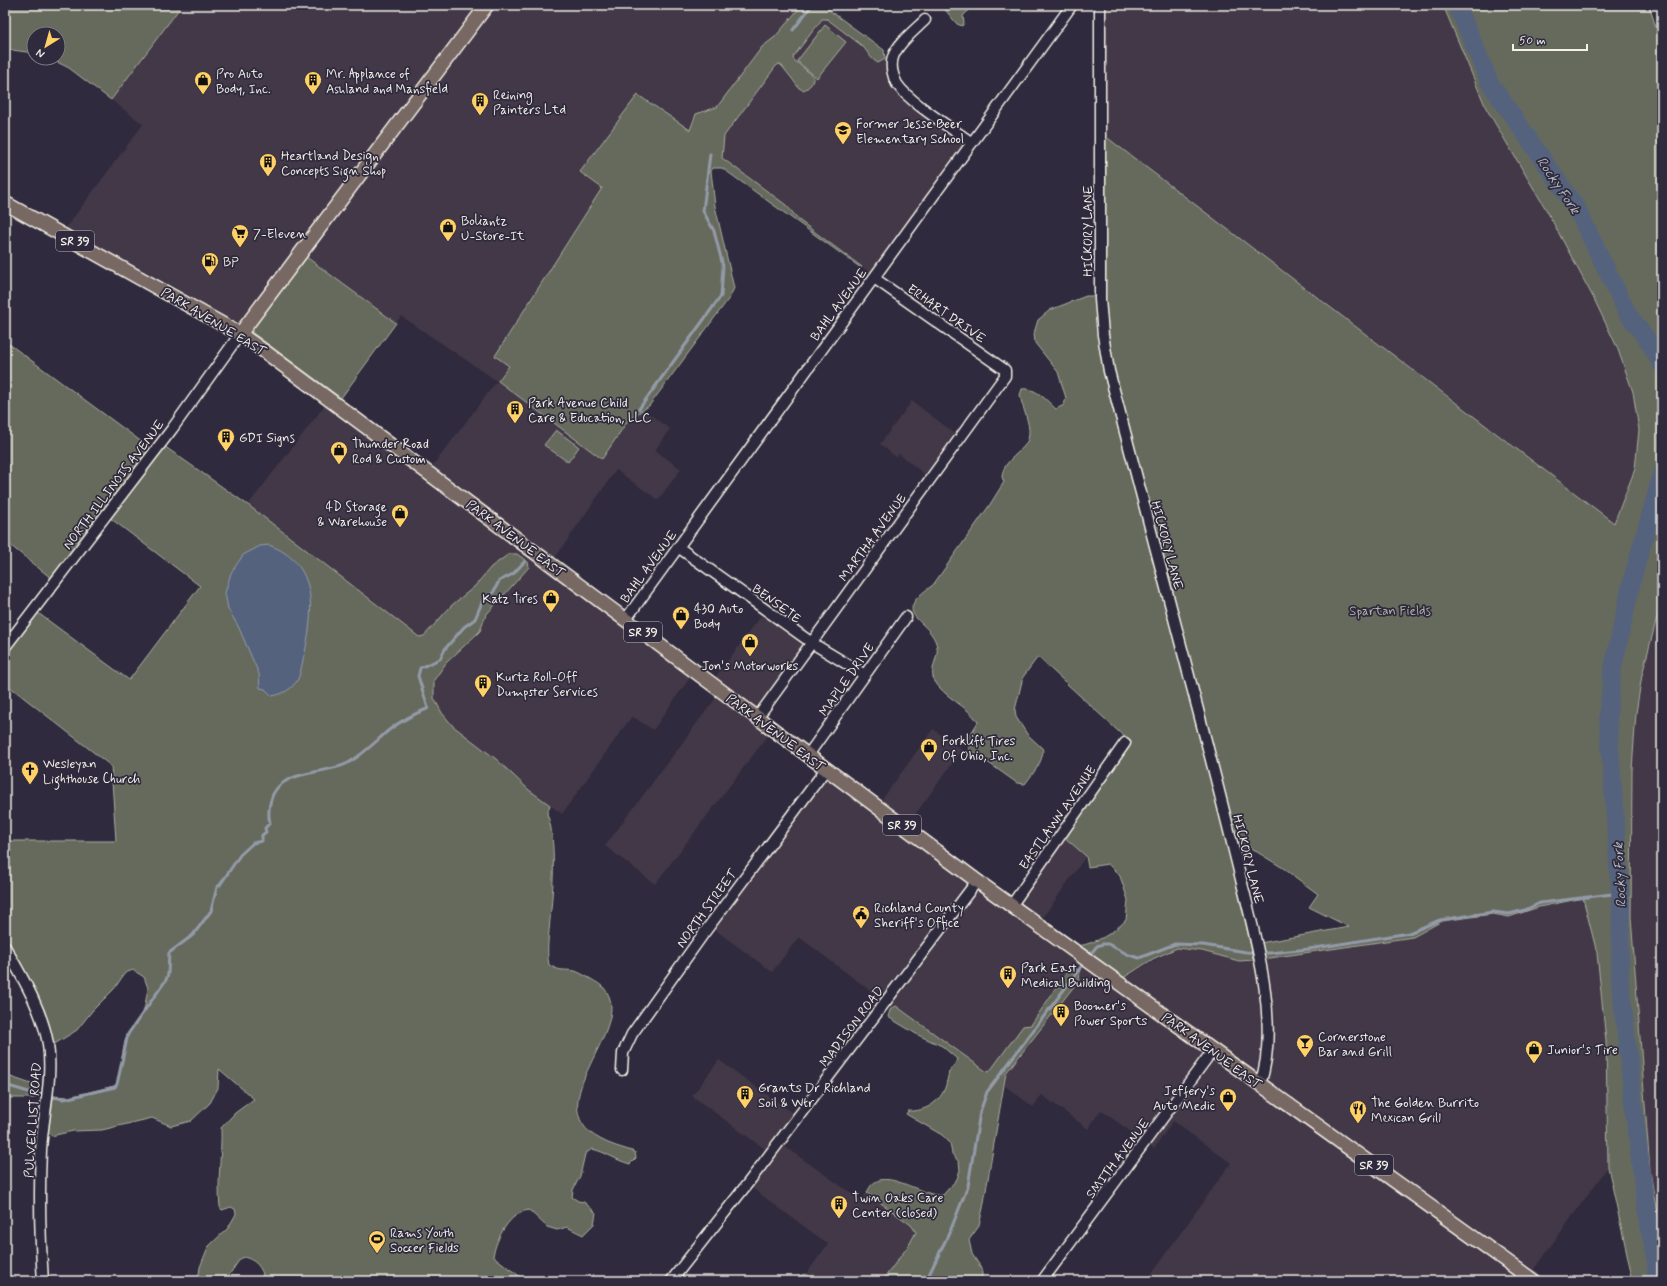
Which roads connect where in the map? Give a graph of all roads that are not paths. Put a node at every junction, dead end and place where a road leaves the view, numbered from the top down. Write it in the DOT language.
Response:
graph roads {
  1 [pos="487,5"];
  2 [pos="1072,5"];
  3 [pos="1100,5"];
  4 [pos="925,20"];
  5 [pos="972,143"];
  6 [pos="5,203"];
  7 [pos="874,278"];
  8 [pos="240,334"];
  9 [pos="1005,370"];
  10 [pos="678,547"];
  11 [pos="906,618"];
  12 [pos="626,619"];
  13 [pos="812,643"];
  14 [pos="5,647"];
  15 [pos="865,675"];
  16 [pos="757,718"];
  17 [pos="1125,743"];
  18 [pos="808,755"];
  19 [pos="826,769"];
  20 [pos="977,881"];
  21 [pos="1011,906"];
  22 [pos="5,947"];
  23 [pos="1213,1050"];
  24 [pos="622,1070"];
  25 [pos="1260,1084"];
  26 [pos="43,1281"];
  27 [pos="671,1281"];
  28 [pos="1042,1281"];
  29 [pos="1534,1281"];
  1 -- 8 [label="main road"];
  2 -- 5 [label="street, BAHL AVENUE"];
  3 -- 25 [label="street, HICKORY LANE"];
  4 -- 5 [label="street"];
  5 -- 7 [label="street, BAHL AVENUE"];
  6 -- 8 [label="main road, PARK AVENUE EAST / SR 39"];
  7 -- 9 [label="street, ERHART DRIVE"];
  7 -- 10 [label="street, BAHL AVENUE"];
  8 -- 12 [label="main road, PARK AVENUE EAST / SR 39"];
  8 -- 14 [label="street, NORTH ILLINOIS AVENUE"];
  9 -- 13 [label="street, MARTHA AVENUE"];
  10 -- 12 [label="street, BAHL AVENUE"];
  10 -- 13 [label="street, BENSETE"];
  11 -- 15 [label="street, MAPLE DRIVE"];
  12 -- 16 [label="main road, PARK AVENUE EAST / SR 39"];
  13 -- 15 [label="street, BENSETE"];
  13 -- 16 [label="street, MARTHA AVENUE"];
  15 -- 18 [label="street, MAPLE DRIVE"];
  16 -- 18 [label="main road, PARK AVENUE EAST / SR 39"];
  17 -- 21 [label="street, EASTLAWN AVENUE"];
  18 -- 19 [label="main road, PARK AVENUE EAST / SR 39"];
  19 -- 20 [label="main road, PARK AVENUE EAST / SR 39"];
  19 -- 24 [label="street, NORTH STREET"];
  20 -- 21 [label="main road, PARK AVENUE EAST / SR 39"];
  20 -- 27 [label="street, MADISON ROAD"];
  21 -- 23 [label="main road, PARK AVENUE EAST / SR 39"];
  22 -- 26 [label="street, PULVER LIST ROAD"];
  23 -- 25 [label="main road, PARK AVENUE EAST / SR 39"];
  23 -- 28 [label="street, SMITH AVENUE"];
  25 -- 29 [label="main road, PARK AVENUE EAST / SR 39"];
}
